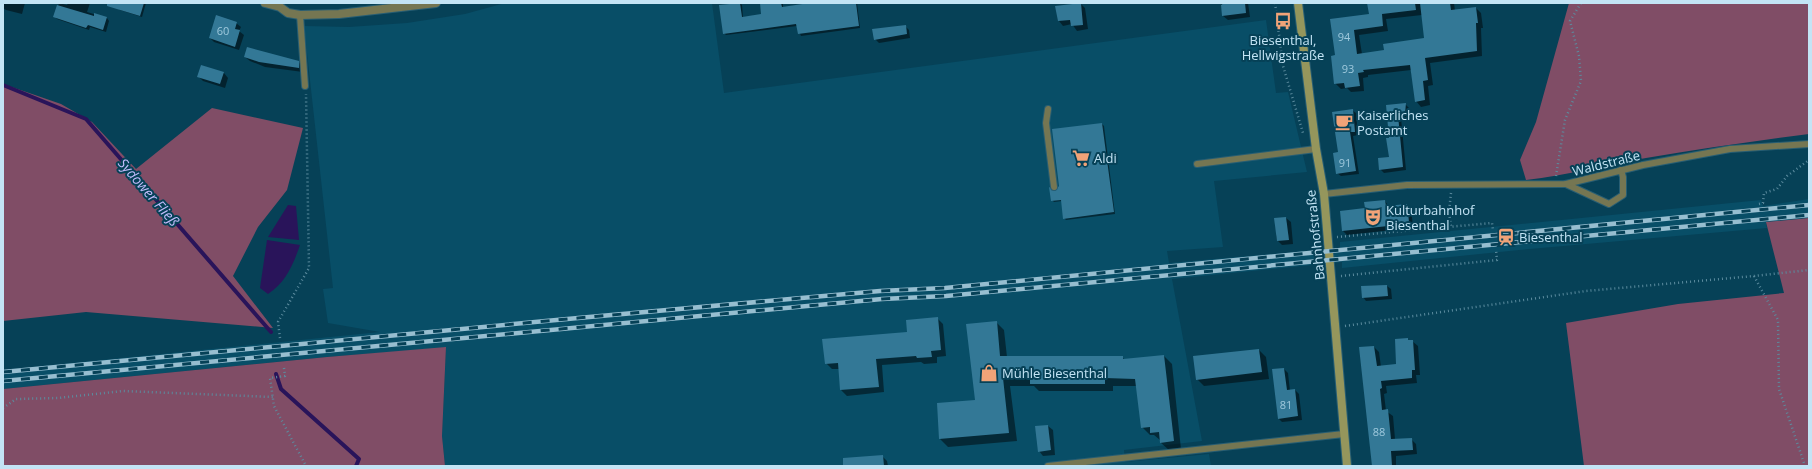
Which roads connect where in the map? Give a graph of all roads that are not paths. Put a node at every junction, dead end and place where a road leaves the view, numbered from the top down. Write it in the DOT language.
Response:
graph roads {
  1 [pos="264,3"];
  2 [pos="436,3"];
  3 [pos="1298,3"];
  4 [pos="280,5"];
  5 [pos="300,15"];
  6 [pos="305,86"];
  7 [pos="1048,109"];
  8 [pos="1809,144"];
  9 [pos="1316,149"];
  10 [pos="1198,164"];
  11 [pos="1621,170"];
  12 [pos="1566,184"];
  13 [pos="1054,187"];
  14 [pos="1324,194"];
  15 [pos="1344,434"];
  16 [pos="1048,466"];
  17 [pos="1347,466"];
  1 -- 4 [label="street"];
  2 -- 5 [label="street"];
  3 -- 9 [label="main road, Bahnhofstraße"];
  4 -- 5 [label="street"];
  5 -- 6 [label="lane"];
  7 -- 13 [label="lane"];
  8 -- 11 [label="lane, Waldstraße"];
  9 -- 10 [label="lane"];
  9 -- 14 [label="main road, Bahnhofstraße"];
  11 -- 12 [label="lane, Waldstraße"];
  11 -- 12 [label="lane"];
  12 -- 14 [label="lane, Waldstraße"];
  14 -- 15 [label="main road, Bahnhofstraße"];
  15 -- 16 [label="lane"];
  15 -- 17 [label="main road, Bahnhofstraße"];
}
